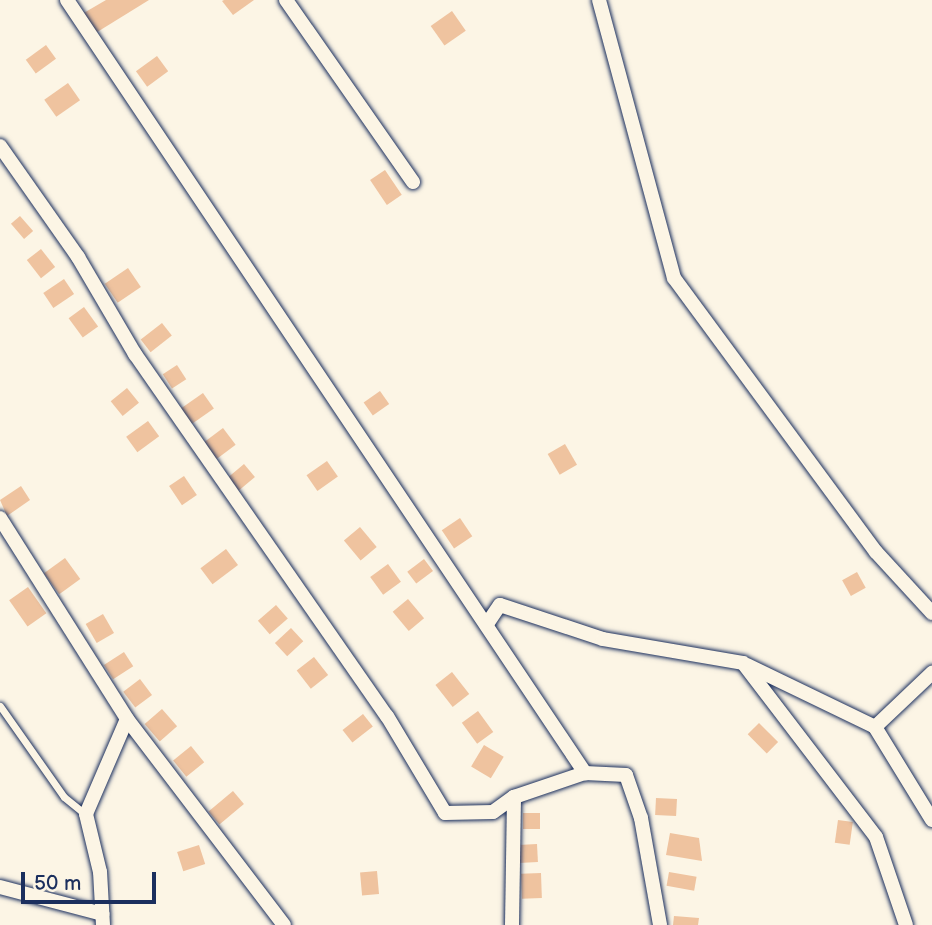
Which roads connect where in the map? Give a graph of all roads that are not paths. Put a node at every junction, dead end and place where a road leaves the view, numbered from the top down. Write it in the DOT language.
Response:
graph roads {
  1 [pos="67,0"];
  2 [pos="286,0"];
  3 [pos="599,0"];
  4 [pos="0,146"];
  5 [pos="413,182"];
  6 [pos="0,519"];
  7 [pos="932,613"];
  8 [pos="487,624"];
  9 [pos="743,663"];
  10 [pos="932,673"];
  11 [pos="0,706"];
  12 [pos="127,719"];
  13 [pos="875,727"];
  14 [pos="584,773"];
  15 [pos="513,797"];
  16 [pos="86,814"];
  17 [pos="932,820"];
  18 [pos="0,887"];
  19 [pos="103,920"];
  20 [pos="284,925"];
  21 [pos="512,925"];
  22 [pos="660,925"];
  23 [pos="906,925"];
  1 -- 8 [label="street"];
  2 -- 5 [label="street"];
  3 -- 7 [label="street"];
  4 -- 15 [label="street"];
  6 -- 12 [label="street"];
  8 -- 9 [label="street"];
  8 -- 14 [label="street"];
  9 -- 13 [label="street"];
  9 -- 23 [label="street"];
  10 -- 13 [label="street"];
  11 -- 16 [label="lane"];
  12 -- 16 [label="street"];
  12 -- 20 [label="street"];
  13 -- 17 [label="street"];
  14 -- 15 [label="street"];
  14 -- 22 [label="street"];
  15 -- 21 [label="street"];
  16 -- 19 [label="street"];
  18 -- 19 [label="street"];
}
